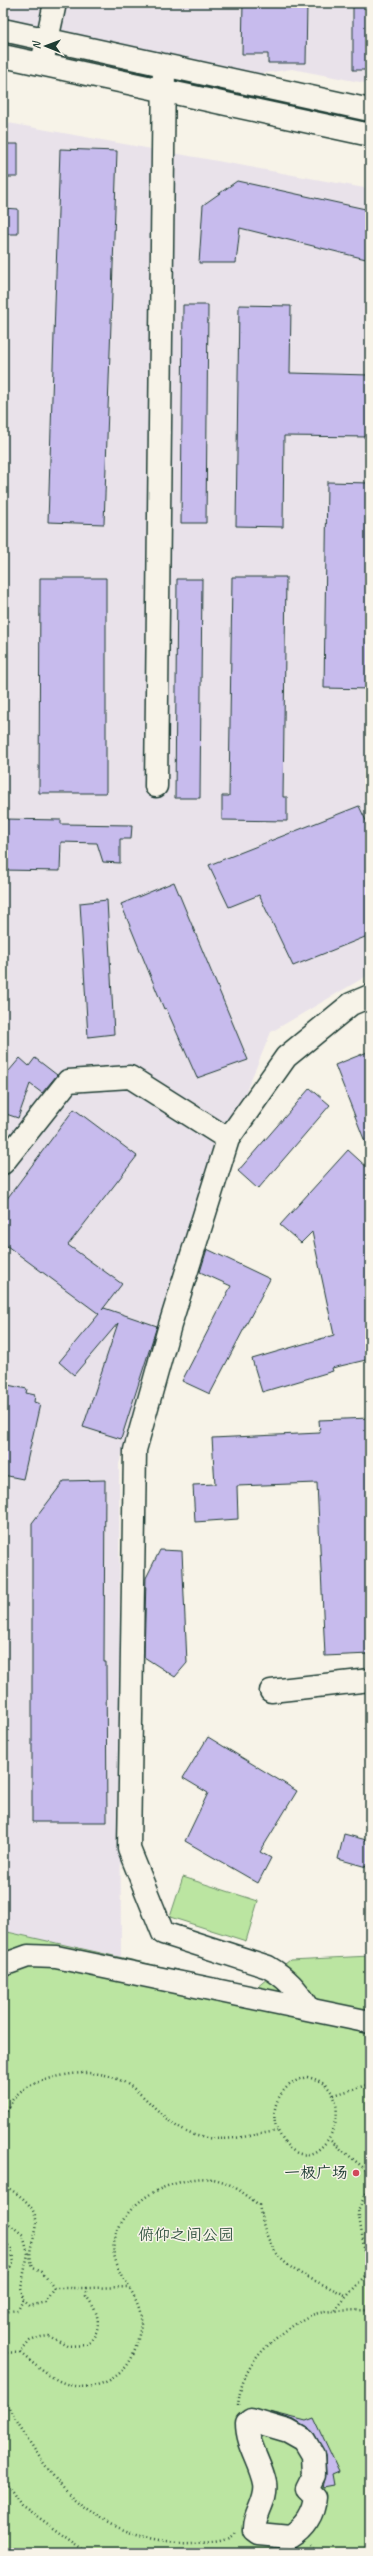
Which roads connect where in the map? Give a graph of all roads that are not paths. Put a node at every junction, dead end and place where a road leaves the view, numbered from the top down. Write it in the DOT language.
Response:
graph roads {
  1 [pos="55,3"];
  2 [pos="3,30"];
  3 [pos="47,40"];
  4 [pos="3,56"];
  5 [pos="42,65"];
  6 [pos="164,65"];
  7 [pos="164,91"];
  8 [pos="370,110"];
  9 [pos="370,135"];
  10 [pos="156,786"];
  11 [pos="370,996"];
  12 [pos="228,1139"];
  13 [pos="3,1163"];
  14 [pos="370,1680"];
  15 [pos="271,1691"];
  16 [pos="3,1966"];
  17 [pos="309,2008"];
  18 [pos="370,2022"];
  19 [pos="247,2528"];
  1 -- 3 [label="street"];
  2 -- 3 [label="street"];
  3 -- 5 [label="street"];
  3 -- 6 [label="street"];
  4 -- 5 [label="street"];
  5 -- 7 [label="street"];
  6 -- 7 [label="street"];
  6 -- 8 [label="street"];
  7 -- 9 [label="street"];
  7 -- 10 [label="street"];
  11 -- 12 [label="street"];
  12 -- 13 [label="street"];
  12 -- 17 [label="street"];
  14 -- 15 [label="street"];
  16 -- 17 [label="street"];
  17 -- 18 [label="street"];
  19 -- 19 [label="street"];
}
